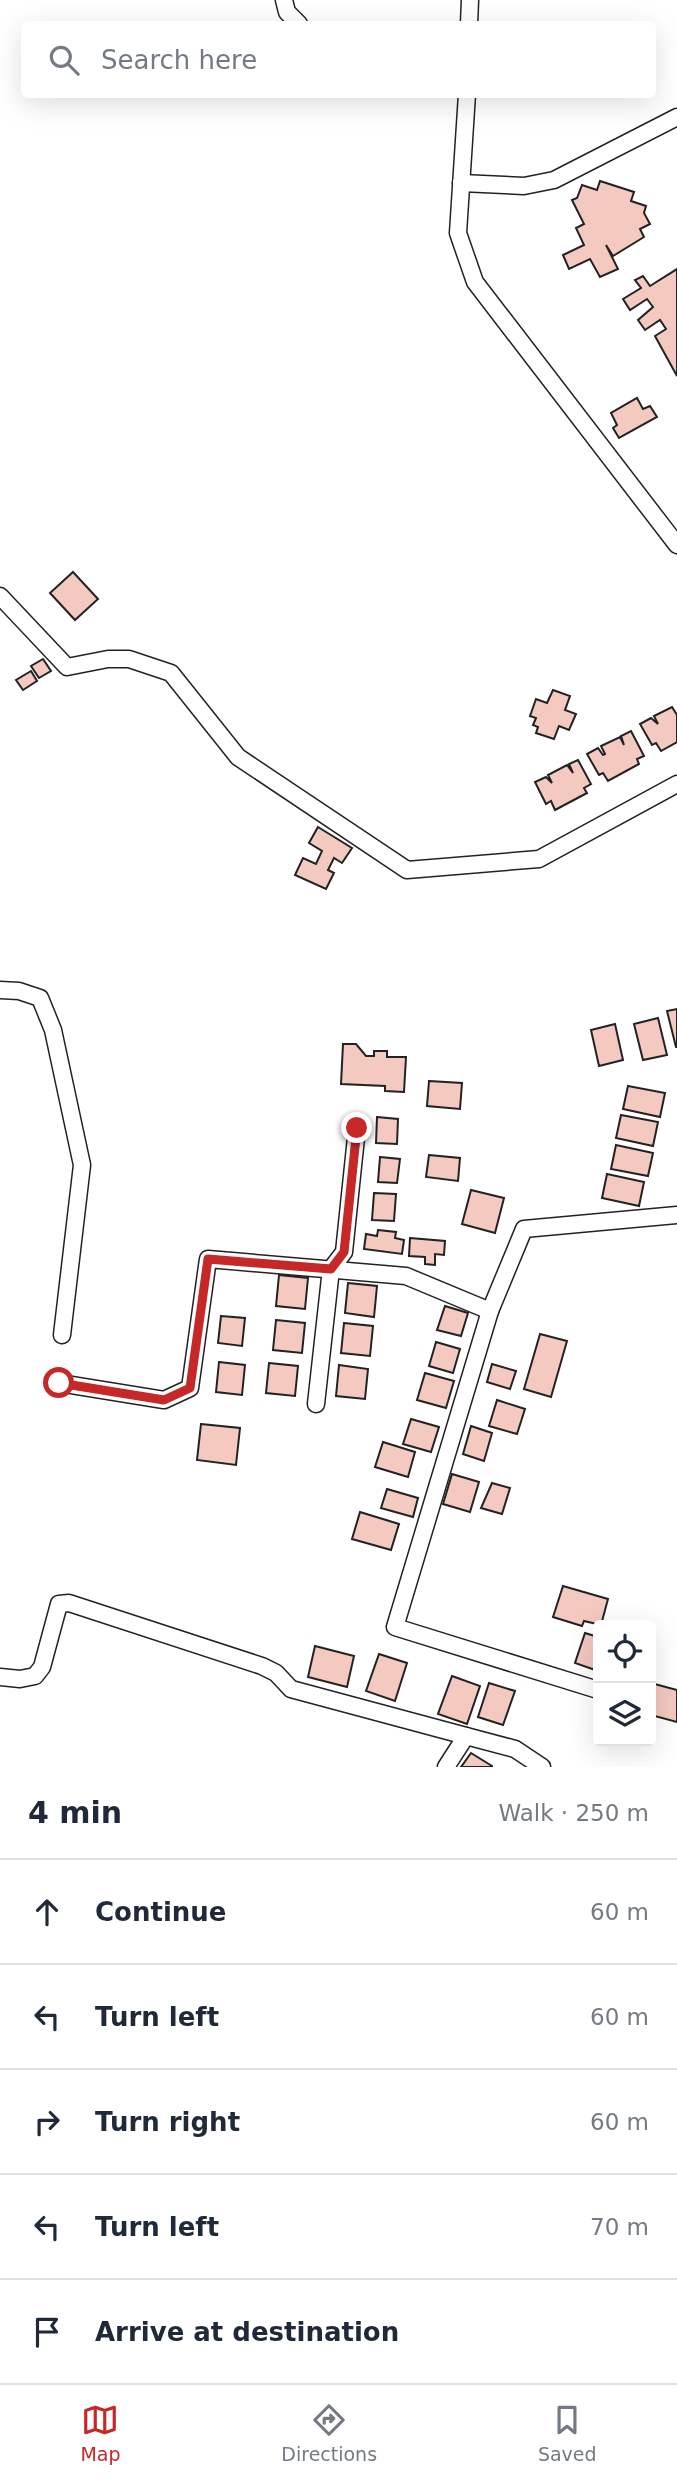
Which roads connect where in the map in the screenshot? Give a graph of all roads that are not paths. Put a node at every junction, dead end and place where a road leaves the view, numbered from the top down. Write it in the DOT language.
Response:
graph roads {
  1 [pos="284,0"];
  2 [pos="470,0"];
  3 [pos="296,21"];
  4 [pos="469,21"];
  5 [pos="467,98"];
  6 [pos="677,117"];
  7 [pos="461,183"];
  8 [pos="677,545"];
  9 [pos="0,596"];
  10 [pos="677,784"];
  11 [pos="0,990"];
  12 [pos="357,1128"];
  13 [pos="677,1215"];
  14 [pos="331,1269"];
  15 [pos="490,1311"];
  16 [pos="62,1335"];
  17 [pos="59,1383"];
  18 [pos="316,1404"];
  19 [pos="0,1677"];
  20 [pos="593,1688"];
  21 [pos="466,1736"];
  22 [pos="446,1767"];
  23 [pos="542,1767"];
  1 -- 3 [label="street"];
  2 -- 4 [label="street"];
  5 -- 7 [label="street"];
  6 -- 7 [label="street"];
  7 -- 8 [label="street"];
  9 -- 10 [label="street"];
  11 -- 16 [label="street"];
  12 -- 14 [label="street"];
  13 -- 15 [label="street"];
  14 -- 15 [label="street"];
  14 -- 17 [label="street"];
  14 -- 18 [label="street"];
  15 -- 20 [label="street"];
  19 -- 21 [label="street"];
  21 -- 22 [label="street"];
  21 -- 23 [label="street"];
}
